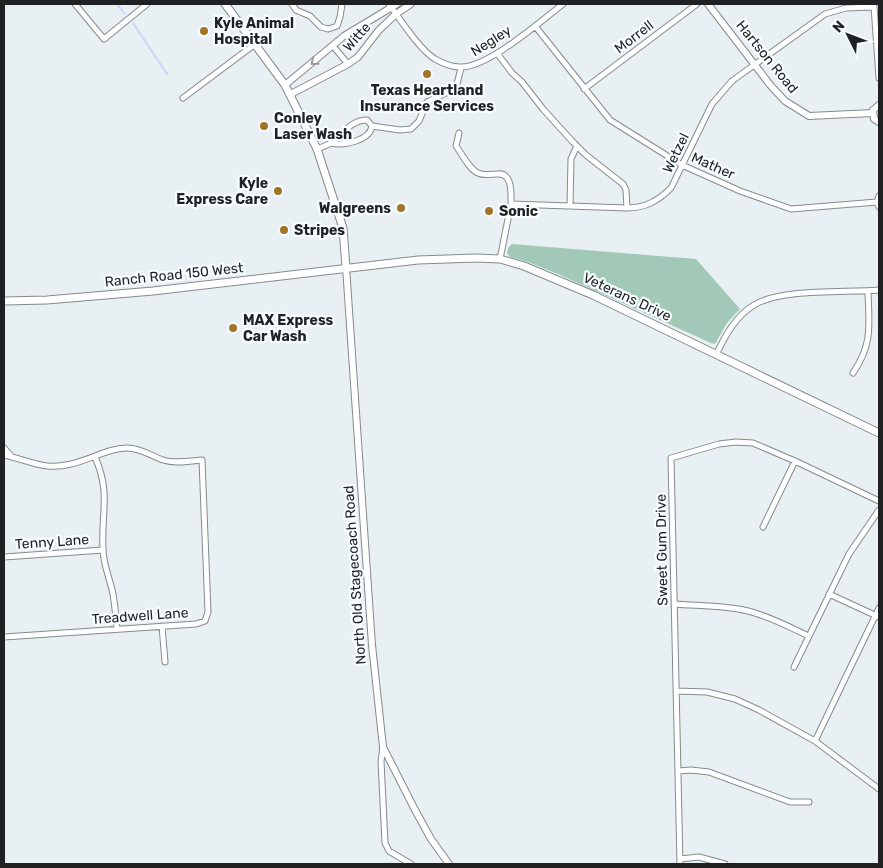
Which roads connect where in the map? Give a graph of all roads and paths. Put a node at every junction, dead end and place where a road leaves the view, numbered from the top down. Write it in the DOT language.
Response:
graph roads {
  1 [pos="75,4"];
  2 [pos="147,4"];
  3 [pos="225,4"];
  4 [pos="292,4"];
  5 [pos="342,4"];
  6 [pos="411,4"];
  7 [pos="563,4"];
  8 [pos="697,4"];
  9 [pos="708,4"];
  10 [pos="392,5"];
  11 [pos="874,5"];
  12 [pos="396,14"];
  13 [pos="337,26"];
  14 [pos="535,26"];
  15 [pos="344,36"];
  16 [pos="255,44"];
  17 [pos="333,46"];
  18 [pos="497,53"];
  19 [pos="348,64"];
  20 [pos="755,65"];
  21 [pos="461,68"];
  22 [pos="879,78"];
  23 [pos="285,85"];
  24 [pos="584,89"];
  25 [pos="291,94"];
  26 [pos="183,98"];
  27 [pos="879,105"];
  28 [pos="873,113"];
  29 [pos="879,122"];
  30 [pos="372,126"];
  31 [pos="459,133"];
  32 [pos="331,143"];
  33 [pos="577,146"];
  34 [pos="317,149"];
  35 [pos="682,165"];
  36 [pos="879,196"];
  37 [pos="511,204"];
  38 [pos="878,205"];
  39 [pos="570,206"];
  40 [pos="627,208"];
  41 [pos="500,260"];
  42 [pos="346,267"];
  43 [pos="879,290"];
  44 [pos="868,291"];
  45 [pos="4,301"];
  46 [pos="717,353"];
  47 [pos="853,373"];
  48 [pos="879,433"];
  49 [pos="4,448"];
  50 [pos="4,455"];
  51 [pos="11,456"];
  52 [pos="95,457"];
  53 [pos="795,461"];
  54 [pos="879,501"];
  55 [pos="879,510"];
  56 [pos="763,527"];
  57 [pos="102,550"];
  58 [pos="4,557"];
  59 [pos="829,594"];
  60 [pos="674,604"];
  61 [pos="879,608"];
  62 [pos="877,616"];
  63 [pos="162,626"];
  64 [pos="117,629"];
  65 [pos="809,636"];
  66 [pos="4,637"];
  67 [pos="166,662"];
  68 [pos="794,667"];
  69 [pos="676,691"];
  70 [pos="815,741"];
  71 [pos="383,747"];
  72 [pos="678,771"];
  73 [pos="879,789"];
  74 [pos="809,802"];
  75 [pos="680,861"];
  76 [pos="411,864"];
  77 [pos="449,864"];
  78 [pos="724,864"];
  1 -- 2 [label="street"];
  3 -- 16 [label="main road"];
  4 -- 13 [label="street"];
  5 -- 13 [label="street"];
  6 -- 12 [label="street, Witte"];
  7 -- 14 [label="street, Negley"];
  8 -- 24 [label="street, Morrell"];
  9 -- 20 [label="street, Hartson Road"];
  10 -- 12 [label="street, Negley"];
  10 -- 15 [label="street, Witte"];
  11 -- 20 [label="street, Wetzel"];
  11 -- 22 [label="street"];
  12 -- 19 [label="street, Witte"];
  12 -- 21 [label="street, Negley"];
  13 -- 15 [label="street"];
  14 -- 18 [label="street, Negley"];
  14 -- 24 [label="street, Mather"];
  15 -- 17 [label="street, Witte"];
  16 -- 23 [label="main road"];
  16 -- 26 [label="street"];
  17 -- 19 [label="street"];
  17 -- 23 [label="street, Witte, one-way"];
  18 -- 21 [label="street, Negley"];
  18 -- 33 [label="street"];
  19 -- 25 [label="street, Witte"];
  20 -- 28 [label="street, Hartson Road"];
  20 -- 35 [label="street, Wetzel"];
  21 -- 30 [label="street"];
  23 -- 25 [label="main road"];
  24 -- 35 [label="street, Mather"];
  25 -- 34 [label="main road"];
  27 -- 28 [label="street"];
  28 -- 29 [label="street"];
  30 -- 32 [label="street"];
  30 -- 32 [label="street"];
  31 -- 37 [label="street"];
  32 -- 34 [label="street"];
  33 -- 39 [label="street"];
  33 -- 40 [label="street"];
  34 -- 42 [label="main road"];
  35 -- 38 [label="street, Mather"];
  35 -- 40 [label="street, Wetzel"];
  36 -- 38 [label="street"];
  37 -- 39 [label="street, Wetzel"];
  37 -- 41 [label="street"];
  39 -- 40 [label="street, Wetzel"];
  41 -- 42 [label="main road, Veterans Drive"];
  41 -- 46 [label="main road, Veterans Drive"];
  42 -- 45 [label="main road, Ranch Road 150 West"];
  42 -- 71 [label="street, North Old Stagecoach Road"];
  43 -- 44 [label="street"];
  44 -- 46 [label="street"];
  44 -- 47 [label="street"];
  46 -- 48 [label="main road, Veterans Drive"];
  49 -- 51 [label="street"];
  50 -- 51 [label="street"];
  51 -- 52 [label="street"];
  52 -- 57 [label="street"];
  52 -- 63 [label="street, Treadwell Lane"];
  53 -- 54 [label="street, Sweet Gum Drive"];
  53 -- 56 [label="street"];
  53 -- 60 [label="street, Sweet Gum Drive"];
  55 -- 59 [label="street"];
  57 -- 58 [label="street, Tenny Lane"];
  57 -- 64 [label="street"];
  59 -- 62 [label="street"];
  59 -- 65 [label="street"];
  60 -- 65 [label="street"];
  60 -- 69 [label="street, Sweet Gum Drive"];
  61 -- 62 [label="street"];
  62 -- 70 [label="street"];
  63 -- 64 [label="street, Treadwell Lane"];
  63 -- 67 [label="street"];
  64 -- 66 [label="street, Treadwell Lane"];
  65 -- 68 [label="street"];
  69 -- 70 [label="street"];
  69 -- 72 [label="street, Sweet Gum Drive"];
  70 -- 73 [label="street"];
  71 -- 76 [label="street"];
  71 -- 77 [label="street, North Old Stagecoach Road"];
  72 -- 74 [label="street"];
  72 -- 75 [label="street, Sweet Gum Drive"];
  75 -- 78 [label="street"];
}
